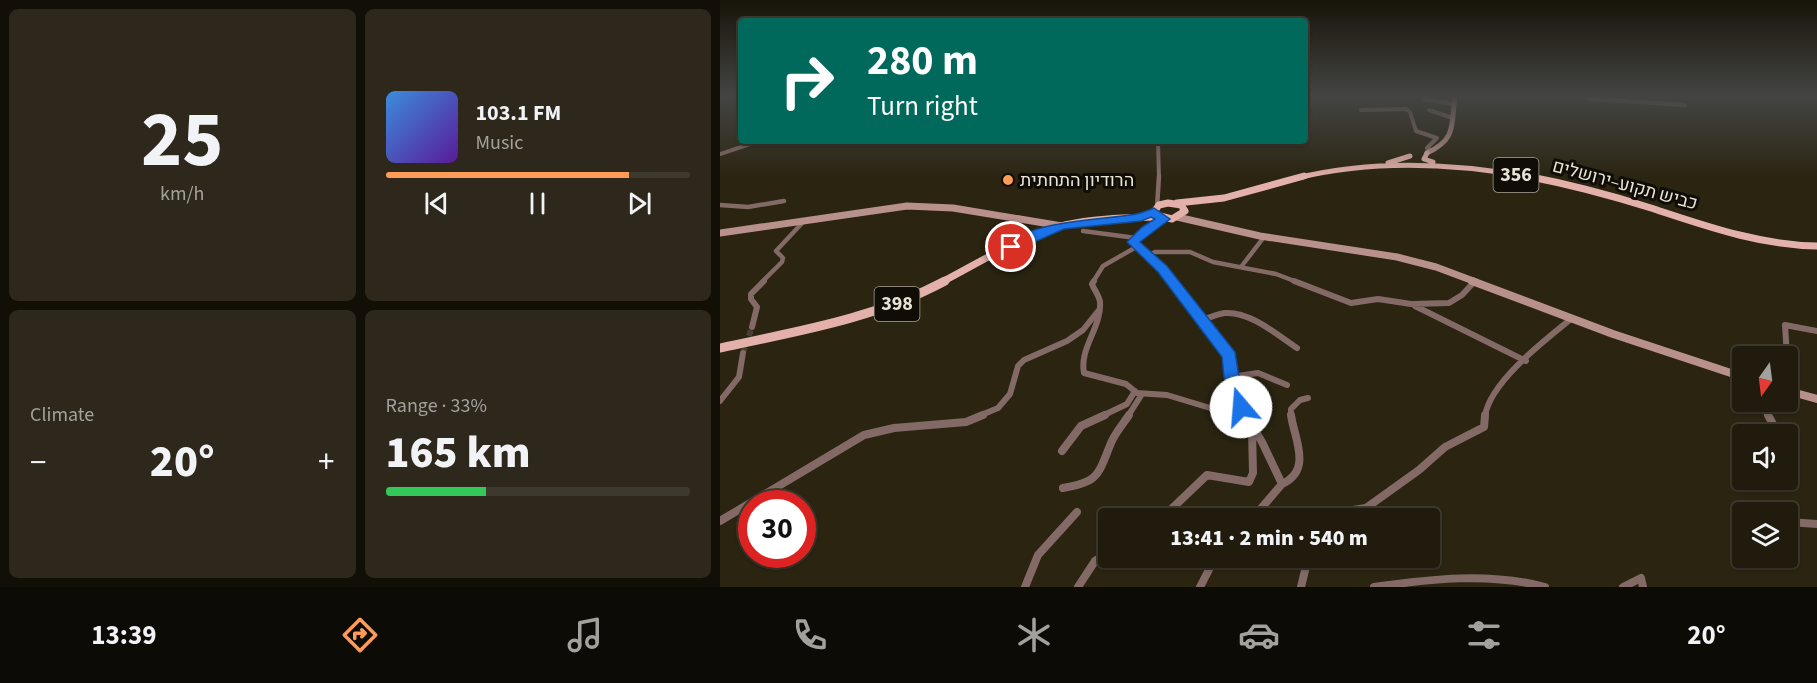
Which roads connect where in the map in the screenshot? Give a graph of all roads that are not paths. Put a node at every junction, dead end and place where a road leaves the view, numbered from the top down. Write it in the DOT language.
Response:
graph roads {
  1 [pos="1414,123"];
  2 [pos="1454,123"];
  3 [pos="750,144"];
  4 [pos="1158,144"];
  5 [pos="1430,152"];
  6 [pos="720,154"];
  7 [pos="1410,156"];
  8 [pos="1412,165"];
  9 [pos="1341,170"];
  10 [pos="1526,176"];
  11 [pos="1159,199"];
  12 [pos="1210,200"];
  13 [pos="784,201"];
  14 [pos="1175,203"];
  15 [pos="720,206"];
  16 [pos="1185,211"];
  17 [pos="1158,214"];
  18 [pos="1177,217"];
  19 [pos="804,221"];
  20 [pos="1202,221"];
  21 [pos="1062,226"];
  22 [pos="1083,231"];
  23 [pos="720,233"];
  24 [pos="1264,237"];
  25 [pos="1136,238"];
  26 [pos="1138,246"];
  27 [pos="1817,246"];
  28 [pos="1148,255"];
  29 [pos="1241,267"];
  30 [pos="1474,282"];
  31 [pos="1411,304"];
  32 [pos="1099,310"];
  33 [pos="1571,319"];
  34 [pos="1202,320"];
  35 [pos="752,327"];
  36 [pos="1817,331"];
  37 [pos="1786,346"];
  38 [pos="720,348"];
  39 [pos="1297,348"];
  40 [pos="743,353"];
  41 [pos="1526,361"];
  42 [pos="1732,373"];
  43 [pos="1233,380"];
  44 [pos="1287,385"];
  45 [pos="1139,392"];
  46 [pos="1798,394"];
  47 [pos="1308,398"];
  48 [pos="1817,399"];
  49 [pos="720,402"];
  50 [pos="1252,426"];
  51 [pos="1062,451"];
  52 [pos="1282,484"];
  53 [pos="1063,488"];
  54 [pos="1173,508"];
  55 [pos="1261,508"];
  56 [pos="1366,508"];
  57 [pos="1077,512"];
  58 [pos="720,521"];
  59 [pos="1798,523"];
  60 [pos="1817,524"];
  61 [pos="1098,559"];
  62 [pos="1210,568"];
  63 [pos="1306,568"];
  64 [pos="1025,587"];
  65 [pos="1078,587"];
  66 [pos="1200,587"];
  67 [pos="1301,587"];
  68 [pos="1374,587"];
  69 [pos="1545,587"];
  70 [pos="1623,587"];
  71 [pos="1643,587"];
  1 -- 5 [label="street"];
  2 -- 5 [label="street"];
  3 -- 6 [label="street"];
  4 -- 11 [label="street"];
  5 -- 7 [label="main road"];
  5 -- 8 [label="main road"];
  5 -- 10 [label="main road"];
  7 -- 8 [label="main road"];
  7 -- 9 [label="main road"];
  8 -- 9 [label="main road, כביש תקוע–ירושלים / 356"];
  8 -- 10 [label="main road, כביש תקוע–ירושלים / 356"];
  9 -- 12 [label="main road, כביש תקוע–ירושלים / 356"];
  10 -- 27 [label="main road, כביש תקוע–ירושלים / 356"];
  11 -- 14 [label="street"];
  11 -- 17 [label="street"];
  12 -- 14 [label="main road, כביש תקוע–ירושלים / 356"];
  12 -- 16 [label="main road, כביש תקוע–ירושלים / 356"];
  13 -- 15 [label="street"];
  14 -- 16 [label="main road"];
  14 -- 17 [label="main road, כביש תקוע–ירושלים"];
  16 -- 18 [label="main road, כביש תקוע–ירושלים"];
  16 -- 20 [label="street"];
  17 -- 18 [label="main road"];
  17 -- 21 [label="main road, 398"];
  17 -- 25 [label="street"];
  18 -- 20 [label="street"];
  19 -- 21 [label="street"];
  19 -- 23 [label="street"];
  19 -- 35 [label="street"];
  20 -- 24 [label="street"];
  21 -- 38 [label="main road, 398"];
  22 -- 25 [label="street"];
  24 -- 29 [label="street"];
  24 -- 30 [label="street"];
  25 -- 26 [label="street"];
  26 -- 28 [label="street"];
  26 -- 32 [label="street"];
  28 -- 29 [label="street"];
  28 -- 34 [label="street"];
  29 -- 31 [label="street"];
  30 -- 31 [label="street"];
  30 -- 33 [label="street"];
  31 -- 41 [label="street"];
  32 -- 45 [label="street"];
  32 -- 58 [label="street"];
  33 -- 41 [label="street"];
  33 -- 42 [label="street"];
  34 -- 39 [label="street"];
  34 -- 43 [label="street"];
  36 -- 37 [label="street"];
  40 -- 49 [label="street"];
  41 -- 56 [label="street"];
  43 -- 44 [label="street"];
  43 -- 45 [label="street"];
  43 -- 50 [label="street"];
  45 -- 51 [label="street"];
  45 -- 53 [label="street"];
  46 -- 48 [label="street"];
  47 -- 52 [label="street"];
  50 -- 52 [label="street"];
  50 -- 54 [label="street"];
  52 -- 55 [label="street"];
  57 -- 64 [label="street"];
  59 -- 60 [label="street"];
  61 -- 65 [label="street"];
  62 -- 66 [label="street"];
  63 -- 67 [label="street"];
  68 -- 69 [label="street"];
  70 -- 71 [label="street"];
}
